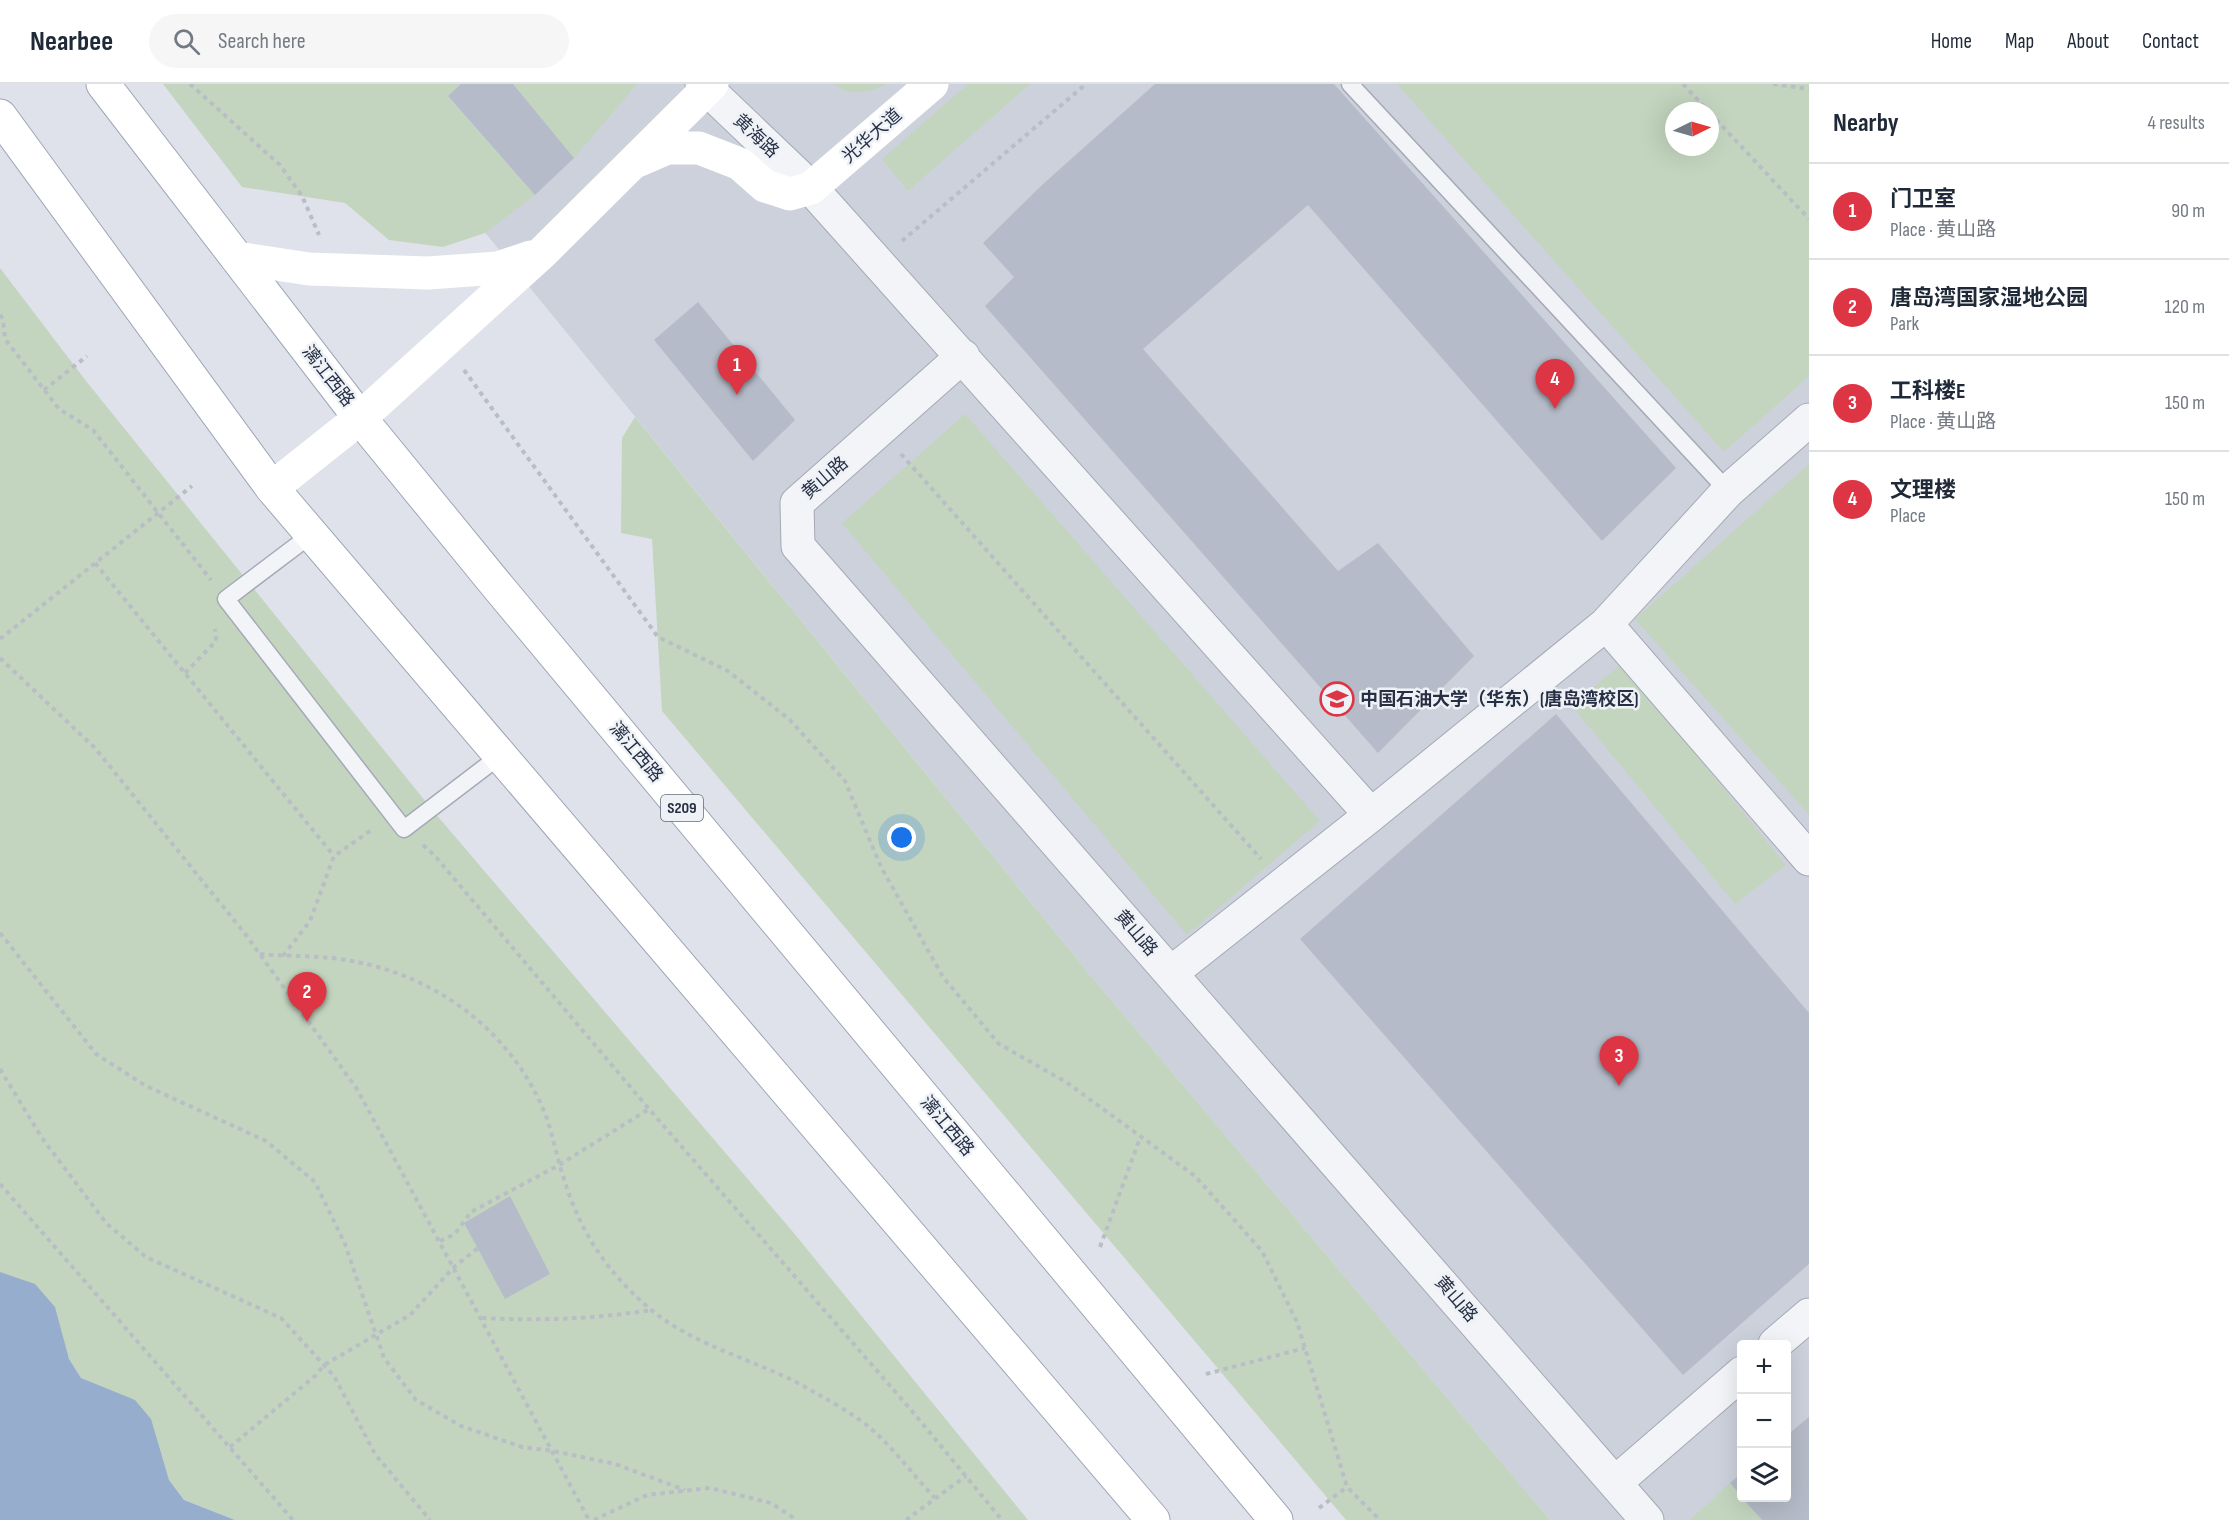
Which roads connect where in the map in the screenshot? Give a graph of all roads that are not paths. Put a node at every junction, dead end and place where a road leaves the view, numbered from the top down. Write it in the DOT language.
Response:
graph roads {
  1 [pos="103,84"];
  2 [pos="932,84"];
  3 [pos="1350,84"];
  4 [pos="707,86"];
  5 [pos="0,116"];
  6 [pos="631,164"];
  7 [pos="811,188"];
  8 [pos="542,253"];
  9 [pos="237,258"];
  10 [pos="963,356"];
  11 [pos="360,418"];
  12 [pos="1809,420"];
  13 [pos="272,488"];
  14 [pos="1728,491"];
  15 [pos="312,534"];
  16 [pos="1606,624"];
  17 [pos="501,755"];
  18 [pos="1371,815"];
  19 [pos="1809,859"];
  20 [pos="1171,973"];
  21 [pos="1809,1315"];
  22 [pos="1780,1340"];
  23 [pos="1737,1377"];
  24 [pos="1616,1482"];
  25 [pos="1153,1520"];
  26 [pos="1276,1520"];
  27 [pos="1647,1520"];
  1 -- 9 [label="main road, 漓江西路 / S209"];
  2 -- 7 [label="main road, 光华大道"];
  3 -- 14 [label="lane"];
  4 -- 6 [label="main road"];
  4 -- 7 [label="street, 黄海路"];
  5 -- 13 [label="main road"];
  6 -- 7 [label="main road"];
  6 -- 8 [label="main road"];
  7 -- 10 [label="street, 黄海路"];
  8 -- 9 [label="main road"];
  8 -- 11 [label="main road"];
  9 -- 11 [label="main road, 漓江西路 / S209"];
  10 -- 18 [label="street, 黄海路"];
  10 -- 20 [label="street, 黄山路"];
  11 -- 13 [label="main road"];
  11 -- 26 [label="main road, 漓江西路 / S209"];
  12 -- 14 [label="street"];
  13 -- 15 [label="main road"];
  14 -- 16 [label="street"];
  15 -- 17 [label="main road"];
  15 -- 17 [label="lane"];
  16 -- 18 [label="street"];
  16 -- 19 [label="street"];
  17 -- 25 [label="main road"];
  18 -- 20 [label="street"];
  20 -- 24 [label="street, 黄山路"];
  21 -- 22 [label="street"];
  23 -- 24 [label="street"];
  24 -- 27 [label="street, 黄山路"];
}
